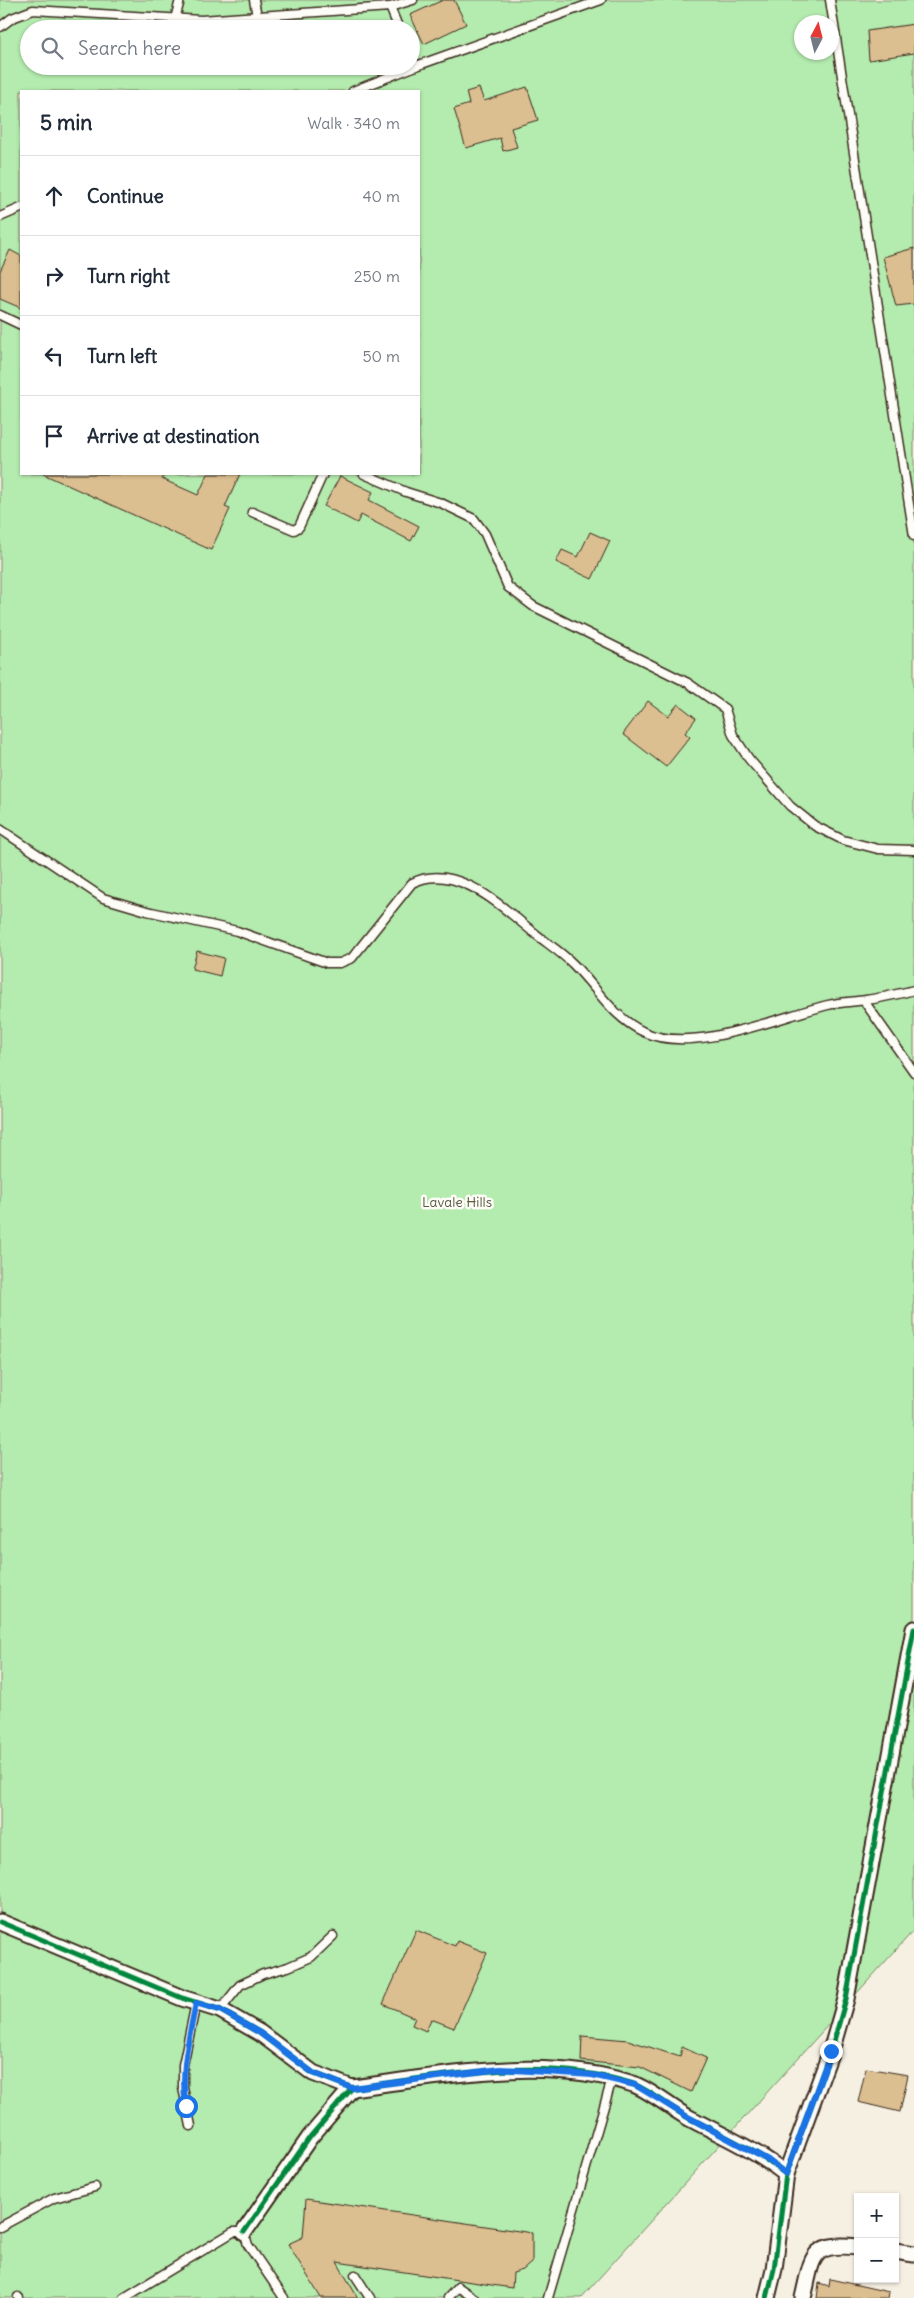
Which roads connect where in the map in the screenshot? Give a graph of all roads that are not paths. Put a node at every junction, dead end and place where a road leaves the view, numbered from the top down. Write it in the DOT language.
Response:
graph roads {
  1 [pos="180,0"];
  2 [pos="254,0"];
  3 [pos="413,0"];
  4 [pos="602,0"];
  5 [pos="830,0"];
  6 [pos="390,7"];
  7 [pos="257,16"];
  8 [pos="175,19"];
  9 [pos="395,20"];
  10 [pos="0,27"];
  11 [pos="420,65"];
  12 [pos="393,75"];
  13 [pos="355,90"];
  14 [pos="20,208"];
  15 [pos="0,217"];
  16 [pos="0,315"];
  17 [pos="20,325"];
  18 [pos="324,475"];
  19 [pos="366,475"];
  20 [pos="252,512"];
  21 [pos="914,536"];
  22 [pos="0,830"];
  23 [pos="914,850"];
  24 [pos="914,990"];
  25 [pos="864,1001"];
  26 [pos="914,1072"];
  27 [pos="914,1629"];
  28 [pos="0,1922"];
  29 [pos="333,1936"];
  30 [pos="196,2003"];
  31 [pos="220,2010"];
  32 [pos="612,2079"];
  33 [pos="352,2088"];
  34 [pos="191,2126"];
  35 [pos="786,2174"];
  36 [pos="94,2186"];
  37 [pos="0,2227"];
  38 [pos="244,2232"];
  39 [pos="854,2247"];
  40 [pos="899,2252"];
  41 [pos="914,2254"];
  42 [pos="355,2275"];
  43 [pos="124,2298"];
  44 [pos="284,2298"];
  45 [pos="370,2298"];
  46 [pos="448,2298"];
  47 [pos="474,2298"];
  48 [pos="548,2298"];
  49 [pos="767,2298"];
  50 [pos="803,2298"];
  1 -- 8 [label="lane"];
  2 -- 7 [label="lane"];
  3 -- 6 [label="lane"];
  4 -- 11 [label="lane"];
  5 -- 21 [label="lane"];
  6 -- 7 [label="lane"];
  6 -- 9 [label="lane"];
  7 -- 8 [label="lane"];
  8 -- 10 [label="lane"];
  12 -- 13 [label="lane"];
  14 -- 15 [label="lane"];
  16 -- 17 [label="lane"];
  18 -- 20 [label="lane"];
  19 -- 23 [label="lane"];
  22 -- 25 [label="lane"];
  24 -- 25 [label="lane"];
  25 -- 26 [label="lane"];
  27 -- 35 [label="street"];
  28 -- 30 [label="street"];
  29 -- 31 [label="lane"];
  30 -- 31 [label="street"];
  30 -- 34 [label="lane"];
  31 -- 33 [label="street"];
  32 -- 33 [label="street"];
  32 -- 35 [label="street"];
  32 -- 48 [label="lane"];
  33 -- 38 [label="street"];
  35 -- 49 [label="street"];
  36 -- 37 [label="lane"];
  38 -- 43 [label="lane"];
  38 -- 44 [label="lane"];
  39 -- 50 [label="street"];
  40 -- 41 [label="street"];
  42 -- 45 [label="lane"];
  46 -- 47 [label="lane"];
}
